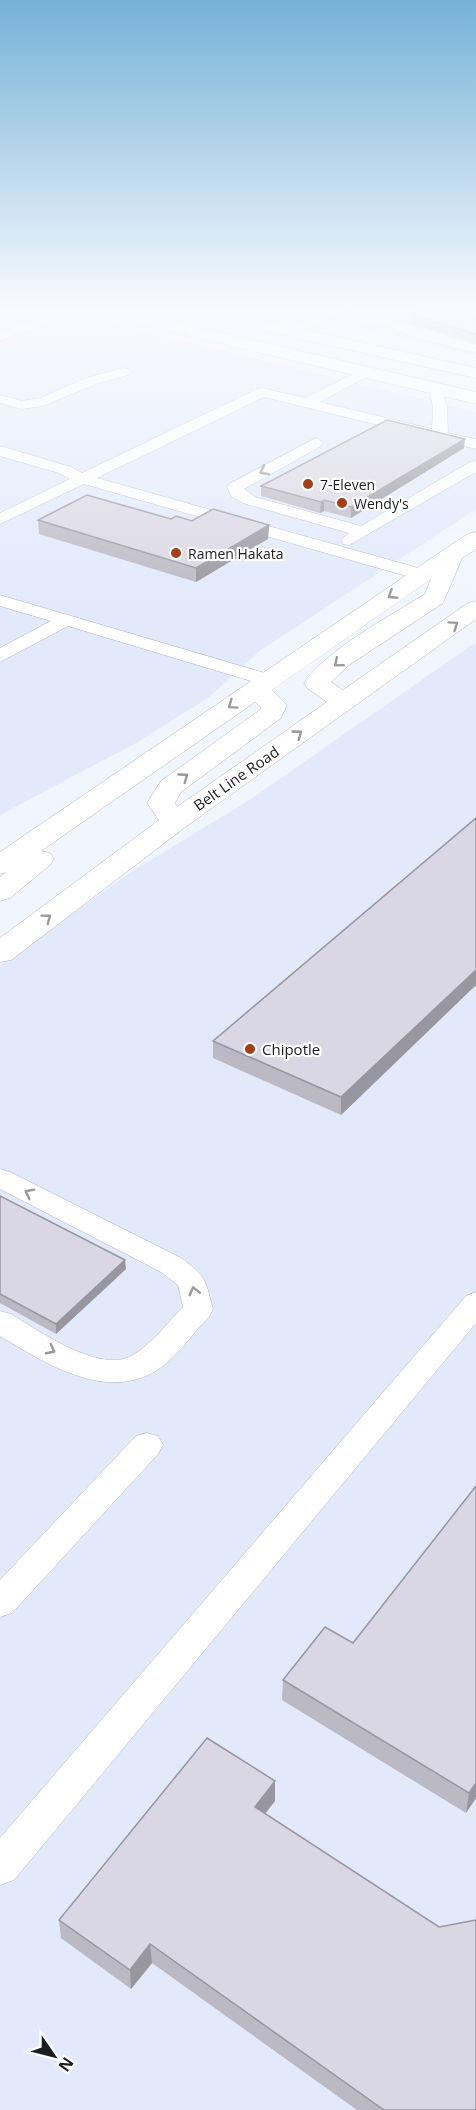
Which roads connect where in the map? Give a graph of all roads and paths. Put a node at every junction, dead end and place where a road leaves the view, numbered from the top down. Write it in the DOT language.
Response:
graph roads {
  1 [pos="228,408"];
  2 [pos="330,408"];
  3 [pos="440,408"];
  4 [pos="440,435"];
  5 [pos="316,444"];
  6 [pos="476,444"];
  7 [pos="0,451"];
  8 [pos="476,465"];
  9 [pos="82,479"];
  10 [pos="0,519"];
  11 [pos="363,532"];
  12 [pos="476,539"];
  13 [pos="333,549"];
  14 [pos="453,554"];
  15 [pos="423,575"];
  16 [pos="0,600"];
  17 [pos="476,608"];
  18 [pos="66,620"];
  19 [pos="0,656"];
  20 [pos="261,684"];
  21 [pos="344,702"];
  22 [pos="74,816"];
  23 [pos="174,822"];
  24 [pos="0,865"];
  25 [pos="0,892"];
  26 [pos="0,953"];
  27 [pos="0,1178"];
  28 [pos="476,1303"];
  29 [pos="0,1322"];
  30 [pos="147,1445"];
  31 [pos="0,1603"];
  32 [pos="0,1867"];
  1 -- 9 [label="lane"];
  2 -- 4 [label="lane"];
  3 -- 4 [label="lane"];
  4 -- 6 [label="lane"];
  5 -- 11 [label="lane, one-way"];
  7 -- 9 [label="lane"];
  8 -- 11 [label="lane"];
  9 -- 10 [label="lane"];
  9 -- 13 [label="lane"];
  11 -- 13 [label="lane"];
  12 -- 14 [label="main road"];
  13 -- 15 [label="lane"];
  14 -- 15 [label="main road"];
  14 -- 21 [label="main road, one-way"];
  15 -- 20 [label="main road, one-way"];
  16 -- 18 [label="lane"];
  21 -- 17 [label="main road, Belt Line Road, one-way"];
  18 -- 19 [label="lane"];
  18 -- 20 [label="lane"];
  20 -- 22 [label="main road, one-way"];
  23 -- 20 [label="main road, one-way"];
  23 -- 21 [label="main road, Belt Line Road, one-way"];
  22 -- 24 [label="main road"];
  22 -- 25 [label="main road"];
  26 -- 23 [label="main road, Belt Line Road, one-way"];
  29 -- 27 [label="lane, one-way"];
  28 -- 32 [label="lane"];
  30 -- 31 [label="lane"];
}
